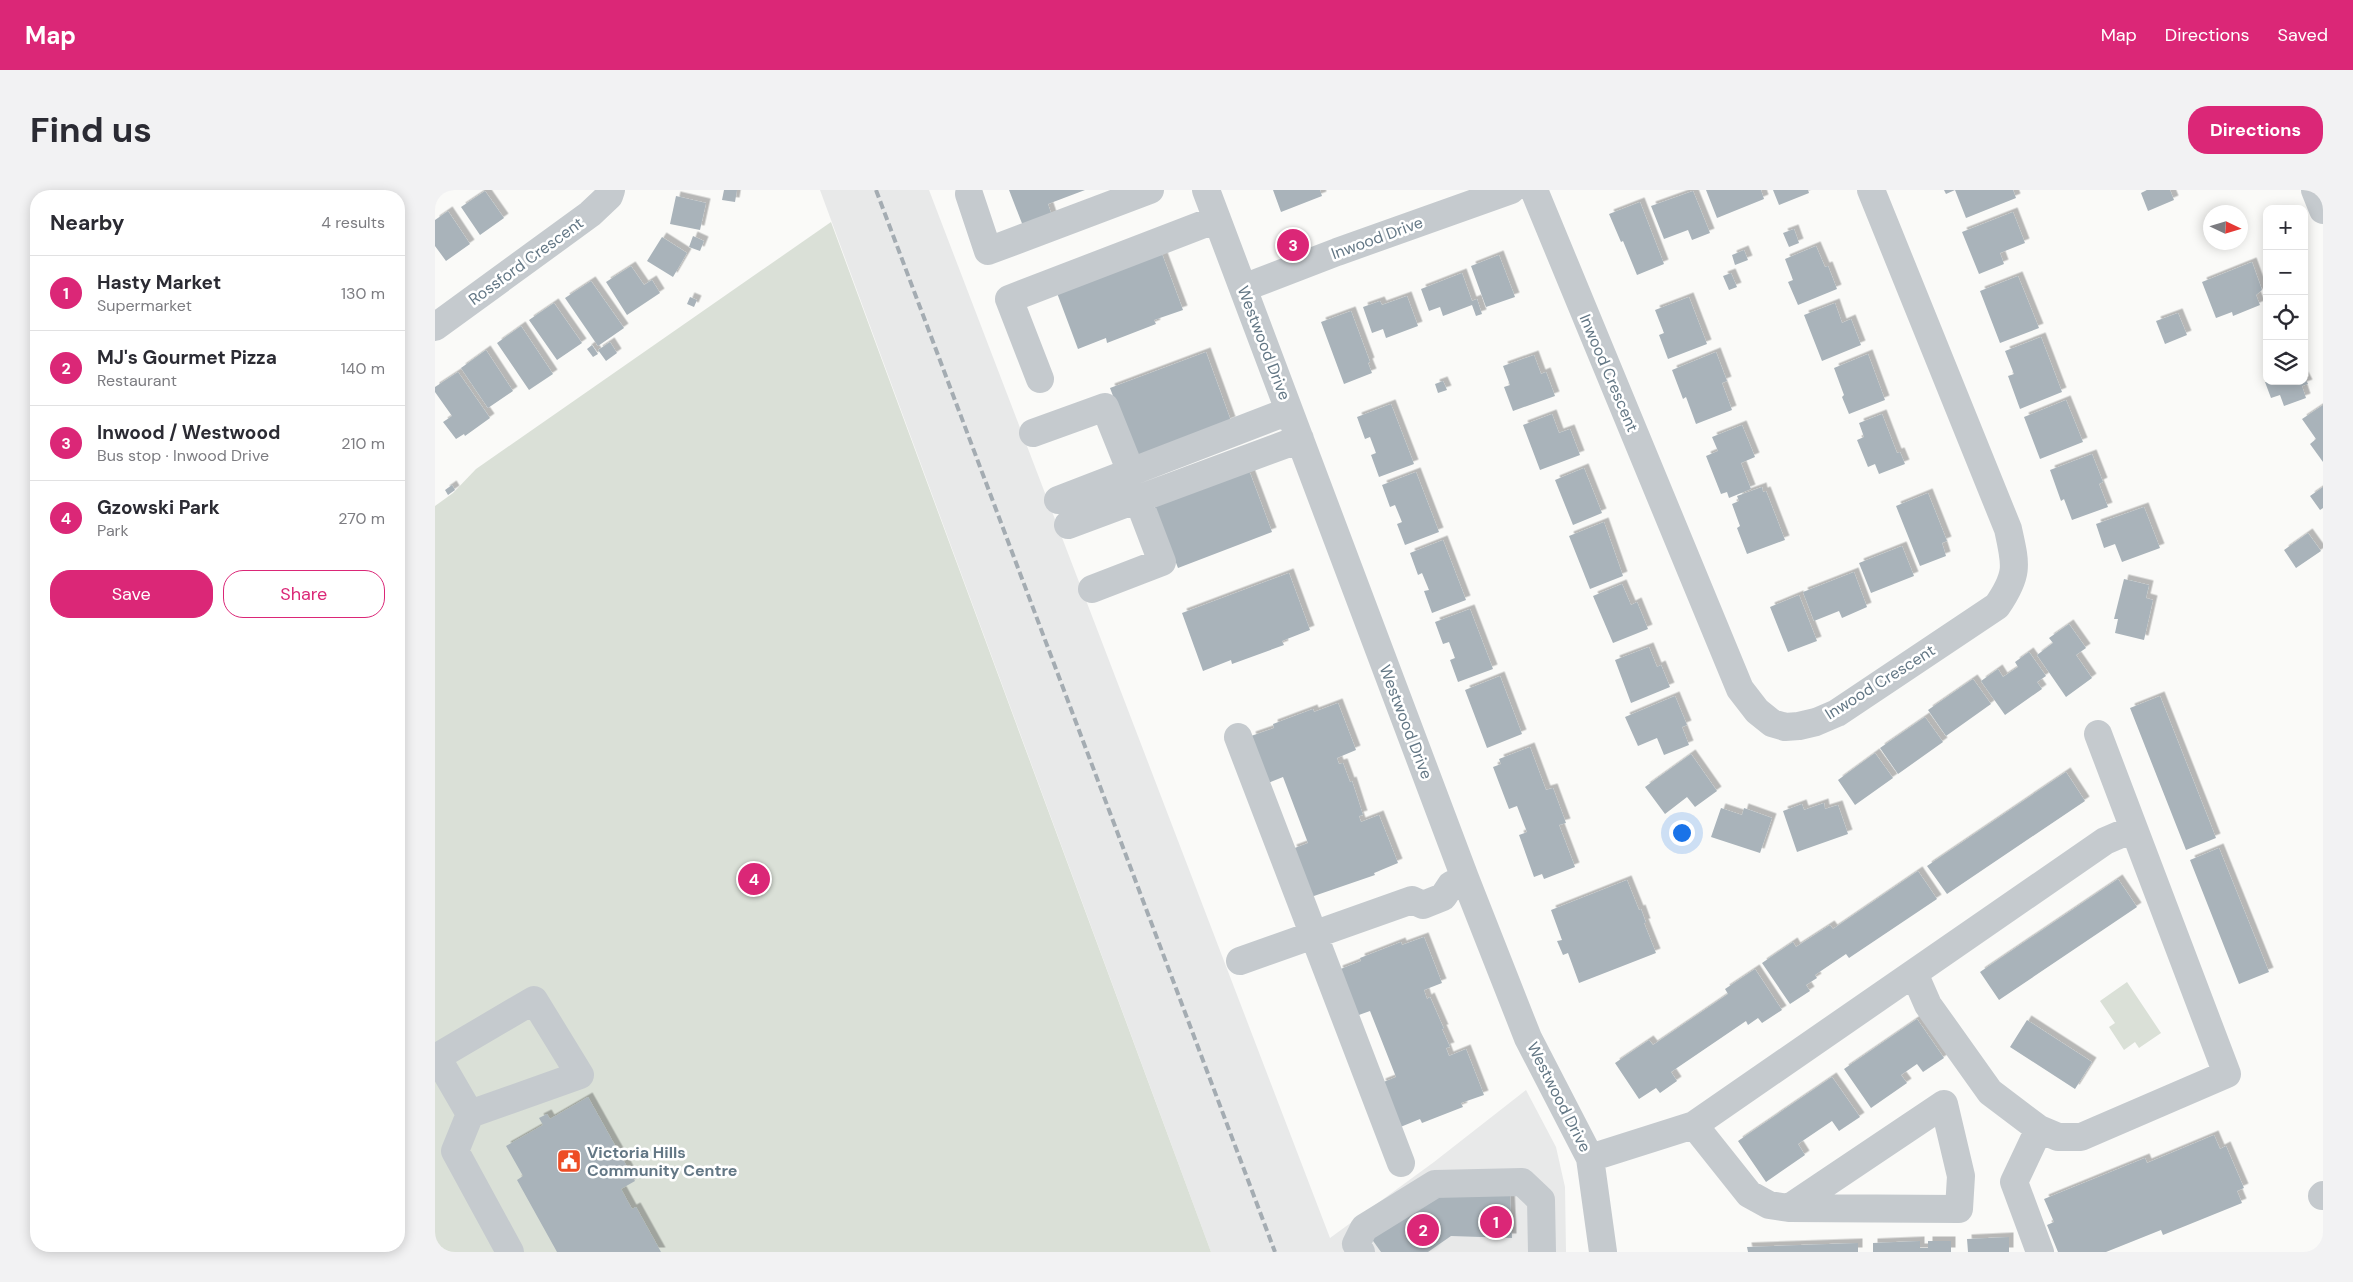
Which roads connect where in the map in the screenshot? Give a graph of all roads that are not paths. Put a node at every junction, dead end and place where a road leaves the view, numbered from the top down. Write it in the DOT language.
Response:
graph roads {
  1 [pos="611,190"];
  2 [pos="1150,190"];
  3 [pos="1206,190"];
  4 [pos="1511,190"];
  5 [pos="1533,190"];
  6 [pos="1871,190"];
  7 [pos="2315,190"];
  8 [pos="969,194"];
  9 [pos="2323,210"];
  10 [pos="1217,219"];
  11 [pos="1243,288"];
  12 [pos="435,327"];
  13 [pos="1040,379"];
  14 [pos="1289,411"];
  15 [pos="1033,433"];
  16 [pos="1300,438"];
  17 [pos="1131,472"];
  18 [pos="1138,499"];
  19 [pos="1058,500"];
  20 [pos="1068,525"];
  21 [pos="1092,589"];
  22 [pos="2098,734"];
  23 [pos="1237,737"];
  24 [pos="2133,829"];
  25 [pos="1458,882"];
  26 [pos="1314,935"];
  27 [pos="1240,961"];
  28 [pos="1914,973"];
  29 [pos="470,1114"];
  30 [pos="1694,1125"];
  31 [pos="2039,1129"];
  32 [pos="445,1154"];
  33 [pos="1590,1158"];
  34 [pos="1401,1164"];
  35 [pos="1789,1208"];
  36 [pos="510,1252"];
  37 [pos="1361,1252"];
  38 [pos="1542,1252"];
  39 [pos="1603,1252"];
  40 [pos="2040,1252"];
  1 -- 12 [label="street, Rossford Crescent"];
  2 -- 8 [label="street"];
  3 -- 10 [label="street, Westwood Drive"];
  4 -- 11 [label="street, Inwood Drive"];
  5 -- 6 [label="street, Inwood Crescent"];
  7 -- 9 [label="street"];
  10 -- 11 [label="street, Westwood Drive"];
  10 -- 13 [label="street"];
  11 -- 14 [label="street, Westwood Drive"];
  14 -- 16 [label="street, Westwood Drive"];
  14 -- 17 [label="street"];
  15 -- 17 [label="street"];
  16 -- 18 [label="street"];
  16 -- 25 [label="street, Westwood Drive"];
  17 -- 19 [label="street"];
  18 -- 20 [label="street"];
  18 -- 21 [label="street"];
  22 -- 24 [label="street"];
  23 -- 26 [label="street"];
  24 -- 28 [label="street"];
  24 -- 31 [label="street"];
  25 -- 26 [label="street"];
  25 -- 33 [label="street, Westwood Drive"];
  26 -- 27 [label="street"];
  26 -- 34 [label="street"];
  28 -- 30 [label="street"];
  28 -- 31 [label="street"];
  29 -- 29 [label="street"];
  29 -- 32 [label="street"];
  30 -- 33 [label="street"];
  30 -- 35 [label="street"];
  31 -- 40 [label="street"];
  32 -- 36 [label="street"];
  33 -- 39 [label="street, Westwood Drive"];
  35 -- 35 [label="street"];
  37 -- 38 [label="street"];
}
